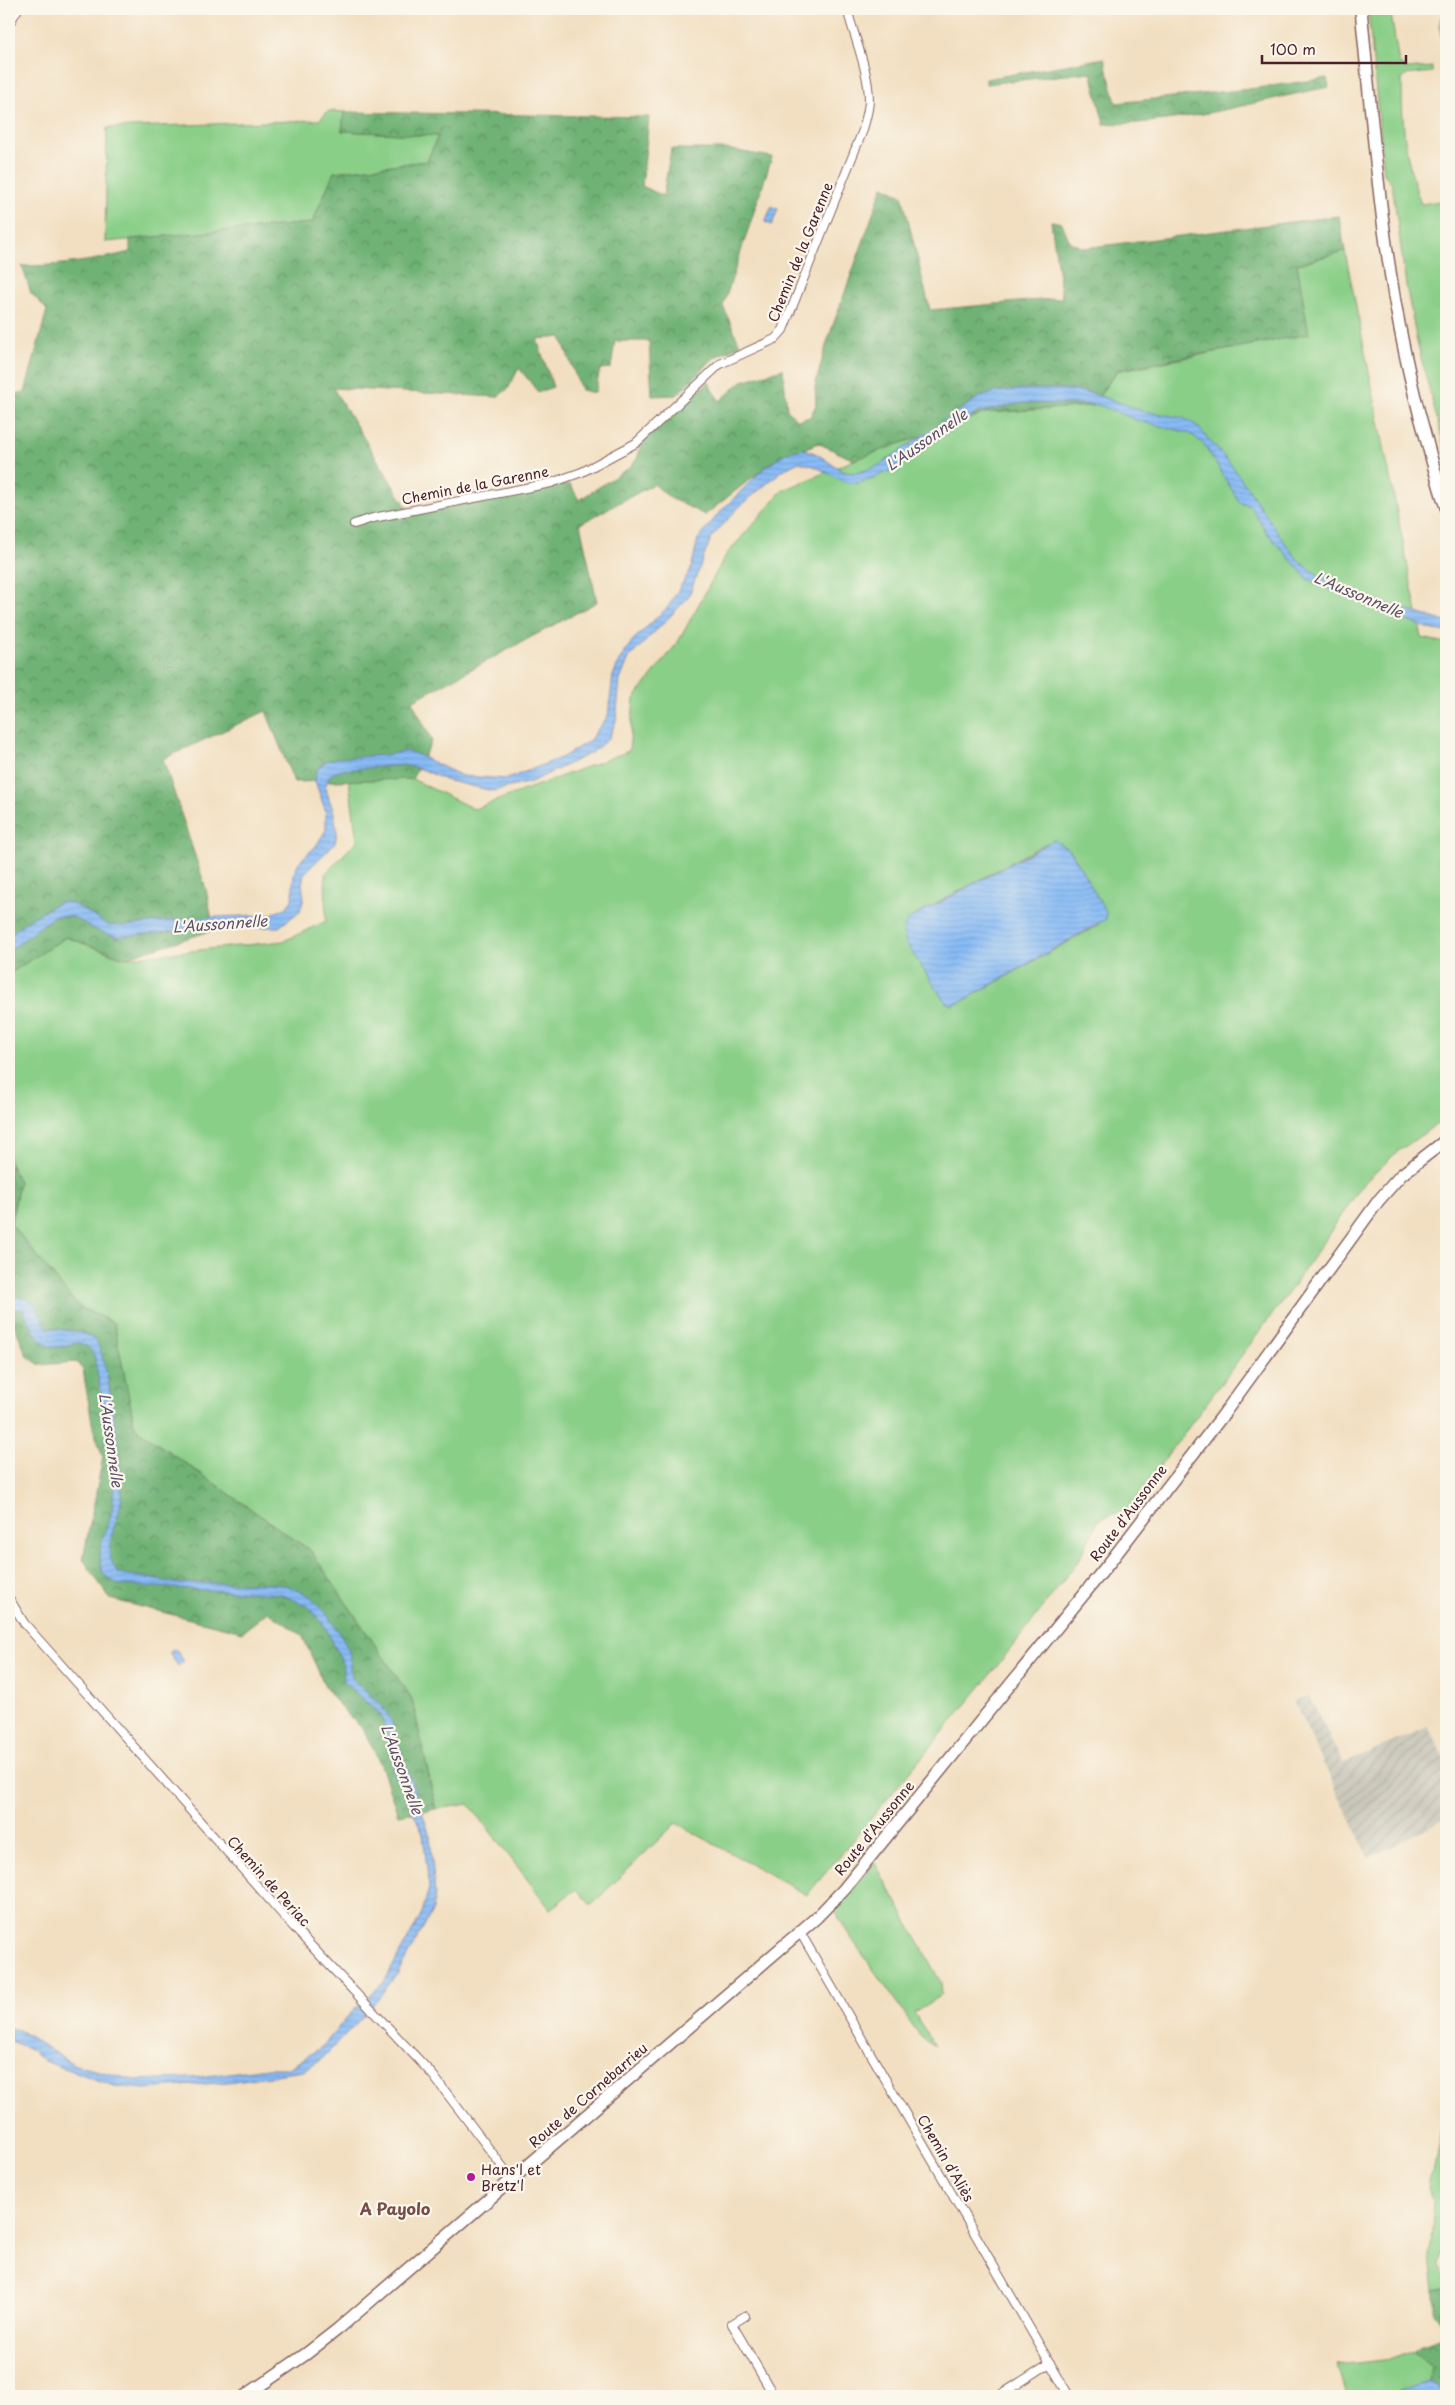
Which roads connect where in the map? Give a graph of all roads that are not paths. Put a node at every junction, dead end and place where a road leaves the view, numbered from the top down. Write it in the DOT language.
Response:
graph roads {
  1 [pos="18,9"];
  2 [pos="847,9"];
  3 [pos="1361,9"];
  4 [pos="9,24"];
  5 [pos="1446,507"];
  6 [pos="354,524"];
  7 [pos="1446,1140"];
  8 [pos="9,1598"];
  9 [pos="830,1904"];
  10 [pos="800,1932"];
  11 [pos="512,2179"];
  12 [pos="745,2316"];
  13 [pos="1050,2363"];
  14 [pos="245,2396"];
  15 [pos="774,2396"];
  16 [pos="998,2396"];
  17 [pos="1069,2396"];
  1 -- 4 [label="street"];
  2 -- 6 [label="street, Chemin de la Garenne"];
  3 -- 5 [label="main road"];
  7 -- 9 [label="main road, Route d'Aussonne"];
  8 -- 11 [label="street, Chemin de Periac"];
  9 -- 10 [label="main road, Route de Cornebarrieu"];
  10 -- 11 [label="main road, Route de Cornebarrieu"];
  10 -- 13 [label="street, Chemin d'Aliès"];
  11 -- 14 [label="main road, Route de Cornebarrieu"];
  12 -- 15 [label="street"];
  13 -- 16 [label="street"];
  13 -- 17 [label="street, Chemin d'Aliès"];
}
